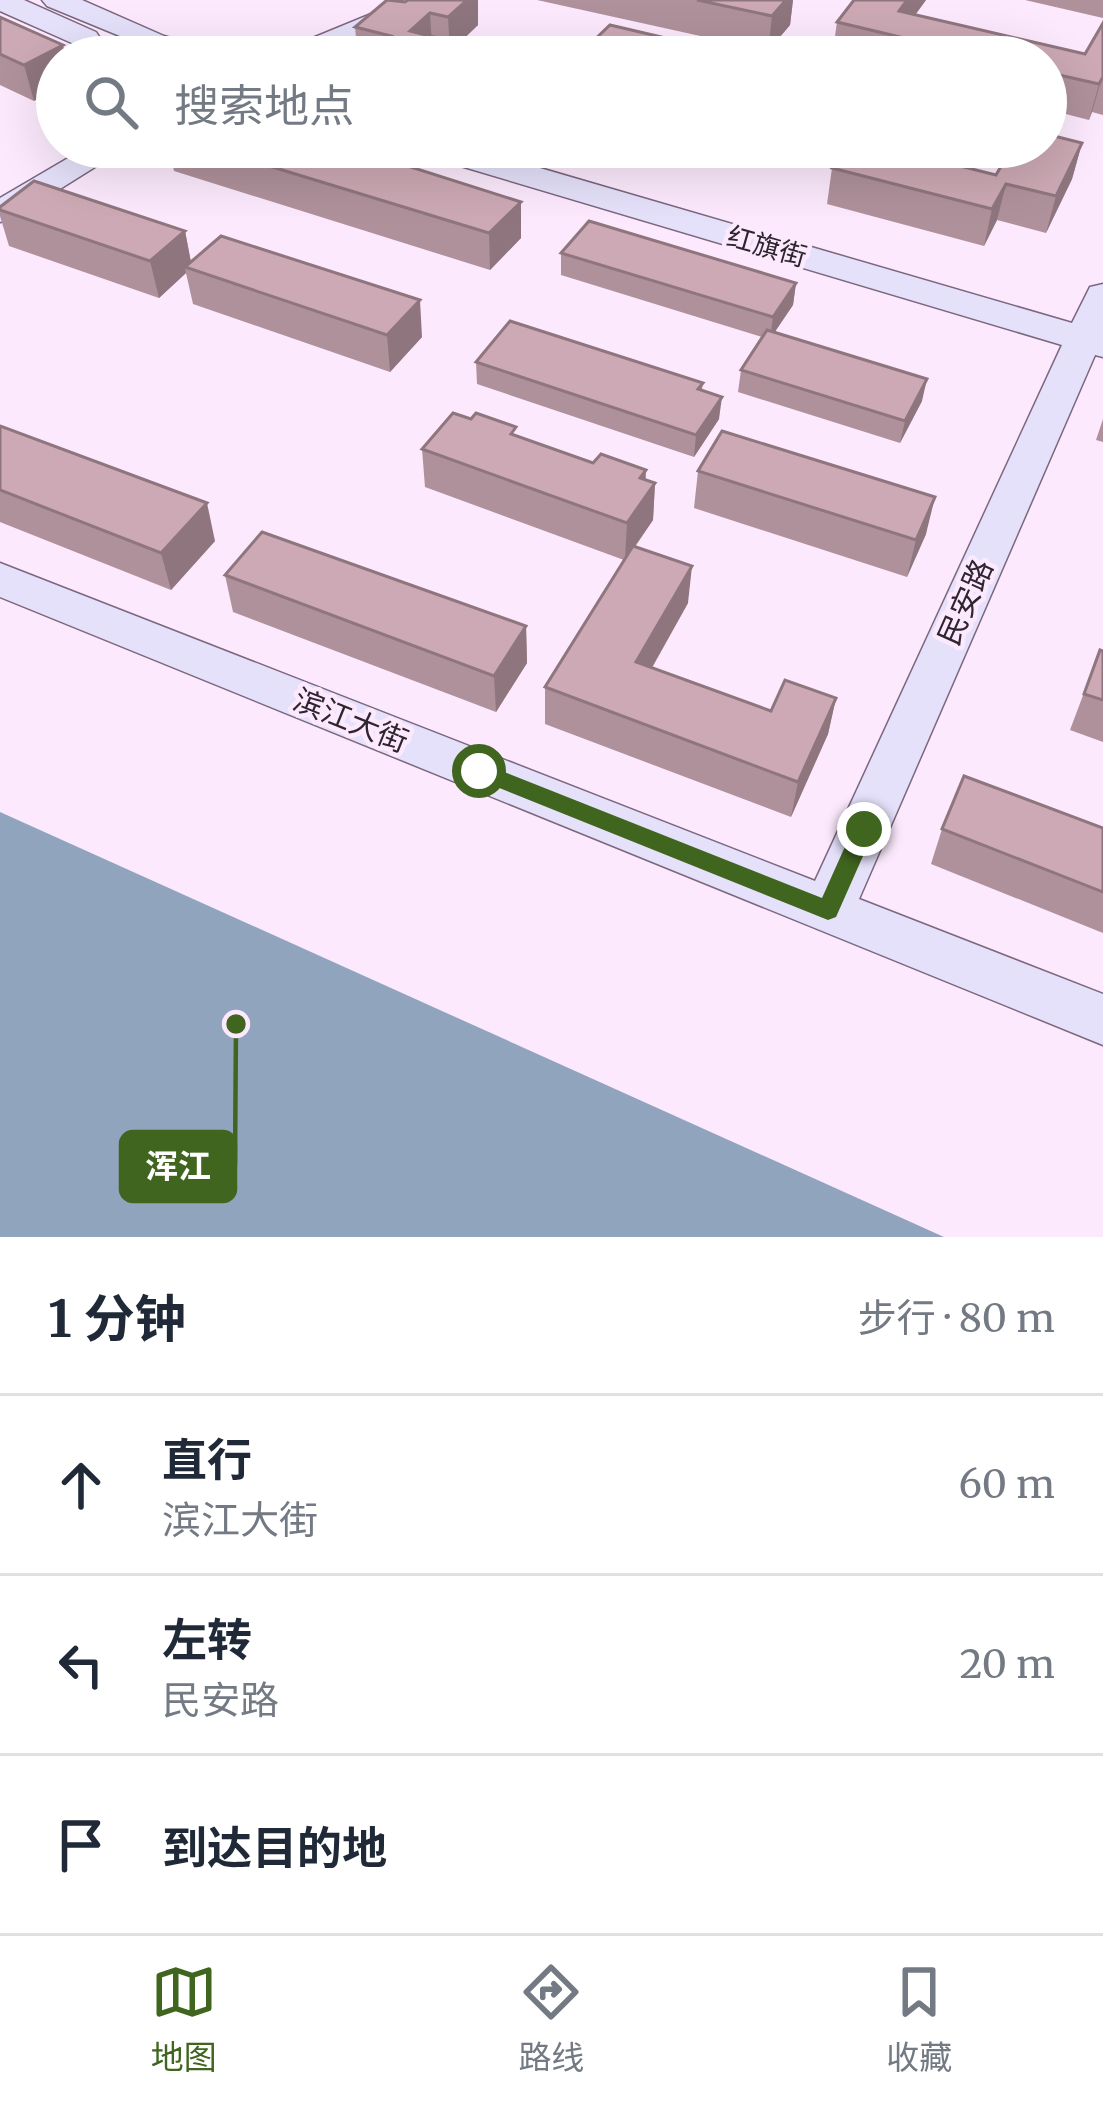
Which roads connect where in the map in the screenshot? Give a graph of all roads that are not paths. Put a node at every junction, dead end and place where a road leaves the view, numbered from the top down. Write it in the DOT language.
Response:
graph roads {
  1 [pos="0,0"];
  2 [pos="57,0"];
  3 [pos="431,0"];
  4 [pos="82,36"];
  5 [pos="140,36"];
  6 [pos="343,36"];
  7 [pos="36,158"];
  8 [pos="75,168"];
  9 [pos="512,168"];
  10 [pos="585,168"];
  11 [pos="0,179"];
  12 [pos="0,212"];
  13 [pos="1097,321"];
  14 [pos="0,579"];
  15 [pos="828,910"];
  16 [pos="1103,1020"];
  1 -- 4 [label="street"];
  2 -- 5 [label="street"];
  3 -- 6 [label="street"];
  7 -- 11 [label="street"];
  8 -- 12 [label="street"];
  9 -- 13 [label="street, 红旗街"];
  10 -- 13 [label="street"];
  13 -- 15 [label="street, 民安路"];
  14 -- 15 [label="street, 滨江大街"];
  15 -- 16 [label="street, 滨江大街"];
}
